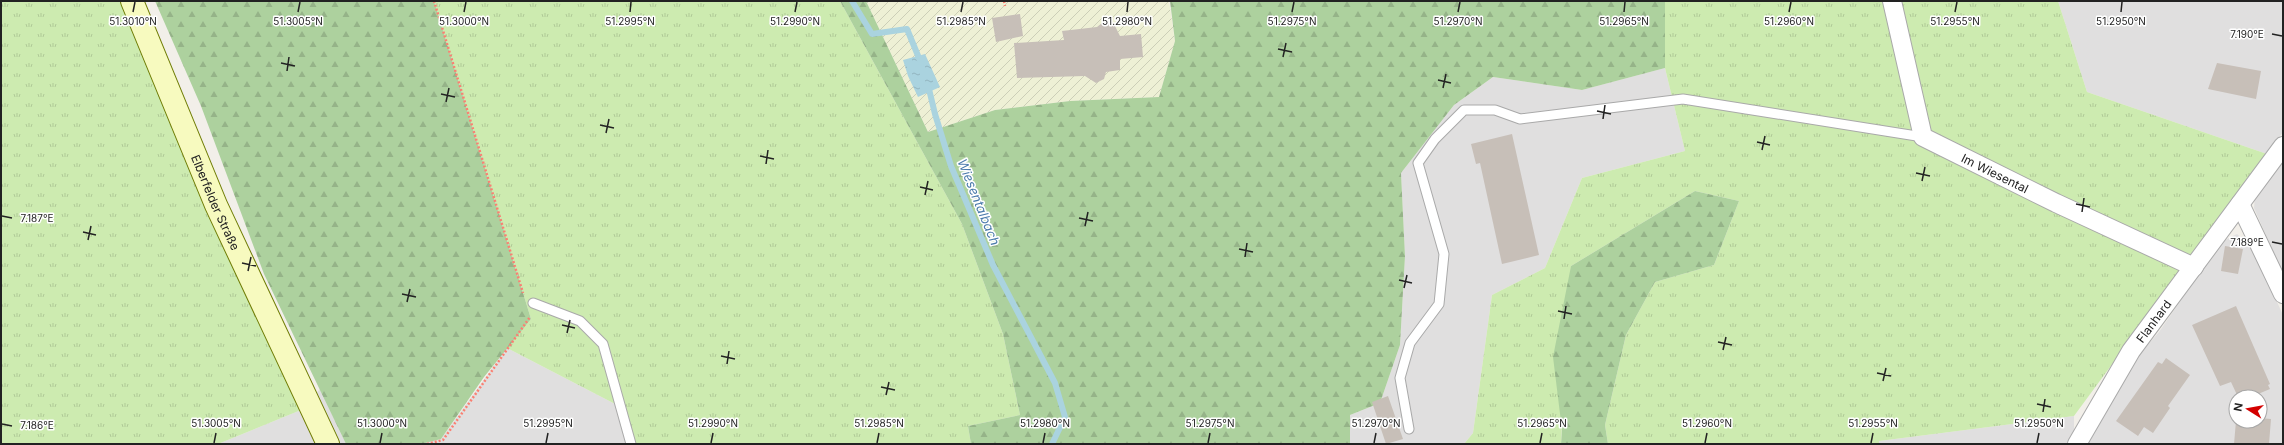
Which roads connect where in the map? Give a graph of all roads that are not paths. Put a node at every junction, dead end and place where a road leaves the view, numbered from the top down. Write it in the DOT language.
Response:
graph roads {
  1 [pos="132,1"];
  2 [pos="1892,1"];
  3 [pos="1923,136"];
  4 [pos="2283,146"];
  5 [pos="2240,204"];
  6 [pos="2194,267"];
  7 [pos="2283,294"];
  8 [pos="533,303"];
  9 [pos="1409,428"];
  10 [pos="328,444"];
  11 [pos="631,444"];
  12 [pos="2077,444"];
  1 -- 10 [label="main road, Elberfelder Straße"];
  2 -- 3 [label="street"];
  3 -- 6 [label="street, Im Wiesental"];
  3 -- 9 [label="lane"];
  4 -- 5 [label="street, Flanhard"];
  5 -- 6 [label="street, Flanhard"];
  5 -- 7 [label="street"];
  6 -- 12 [label="street, Flanhard"];
  8 -- 11 [label="lane"];
}
